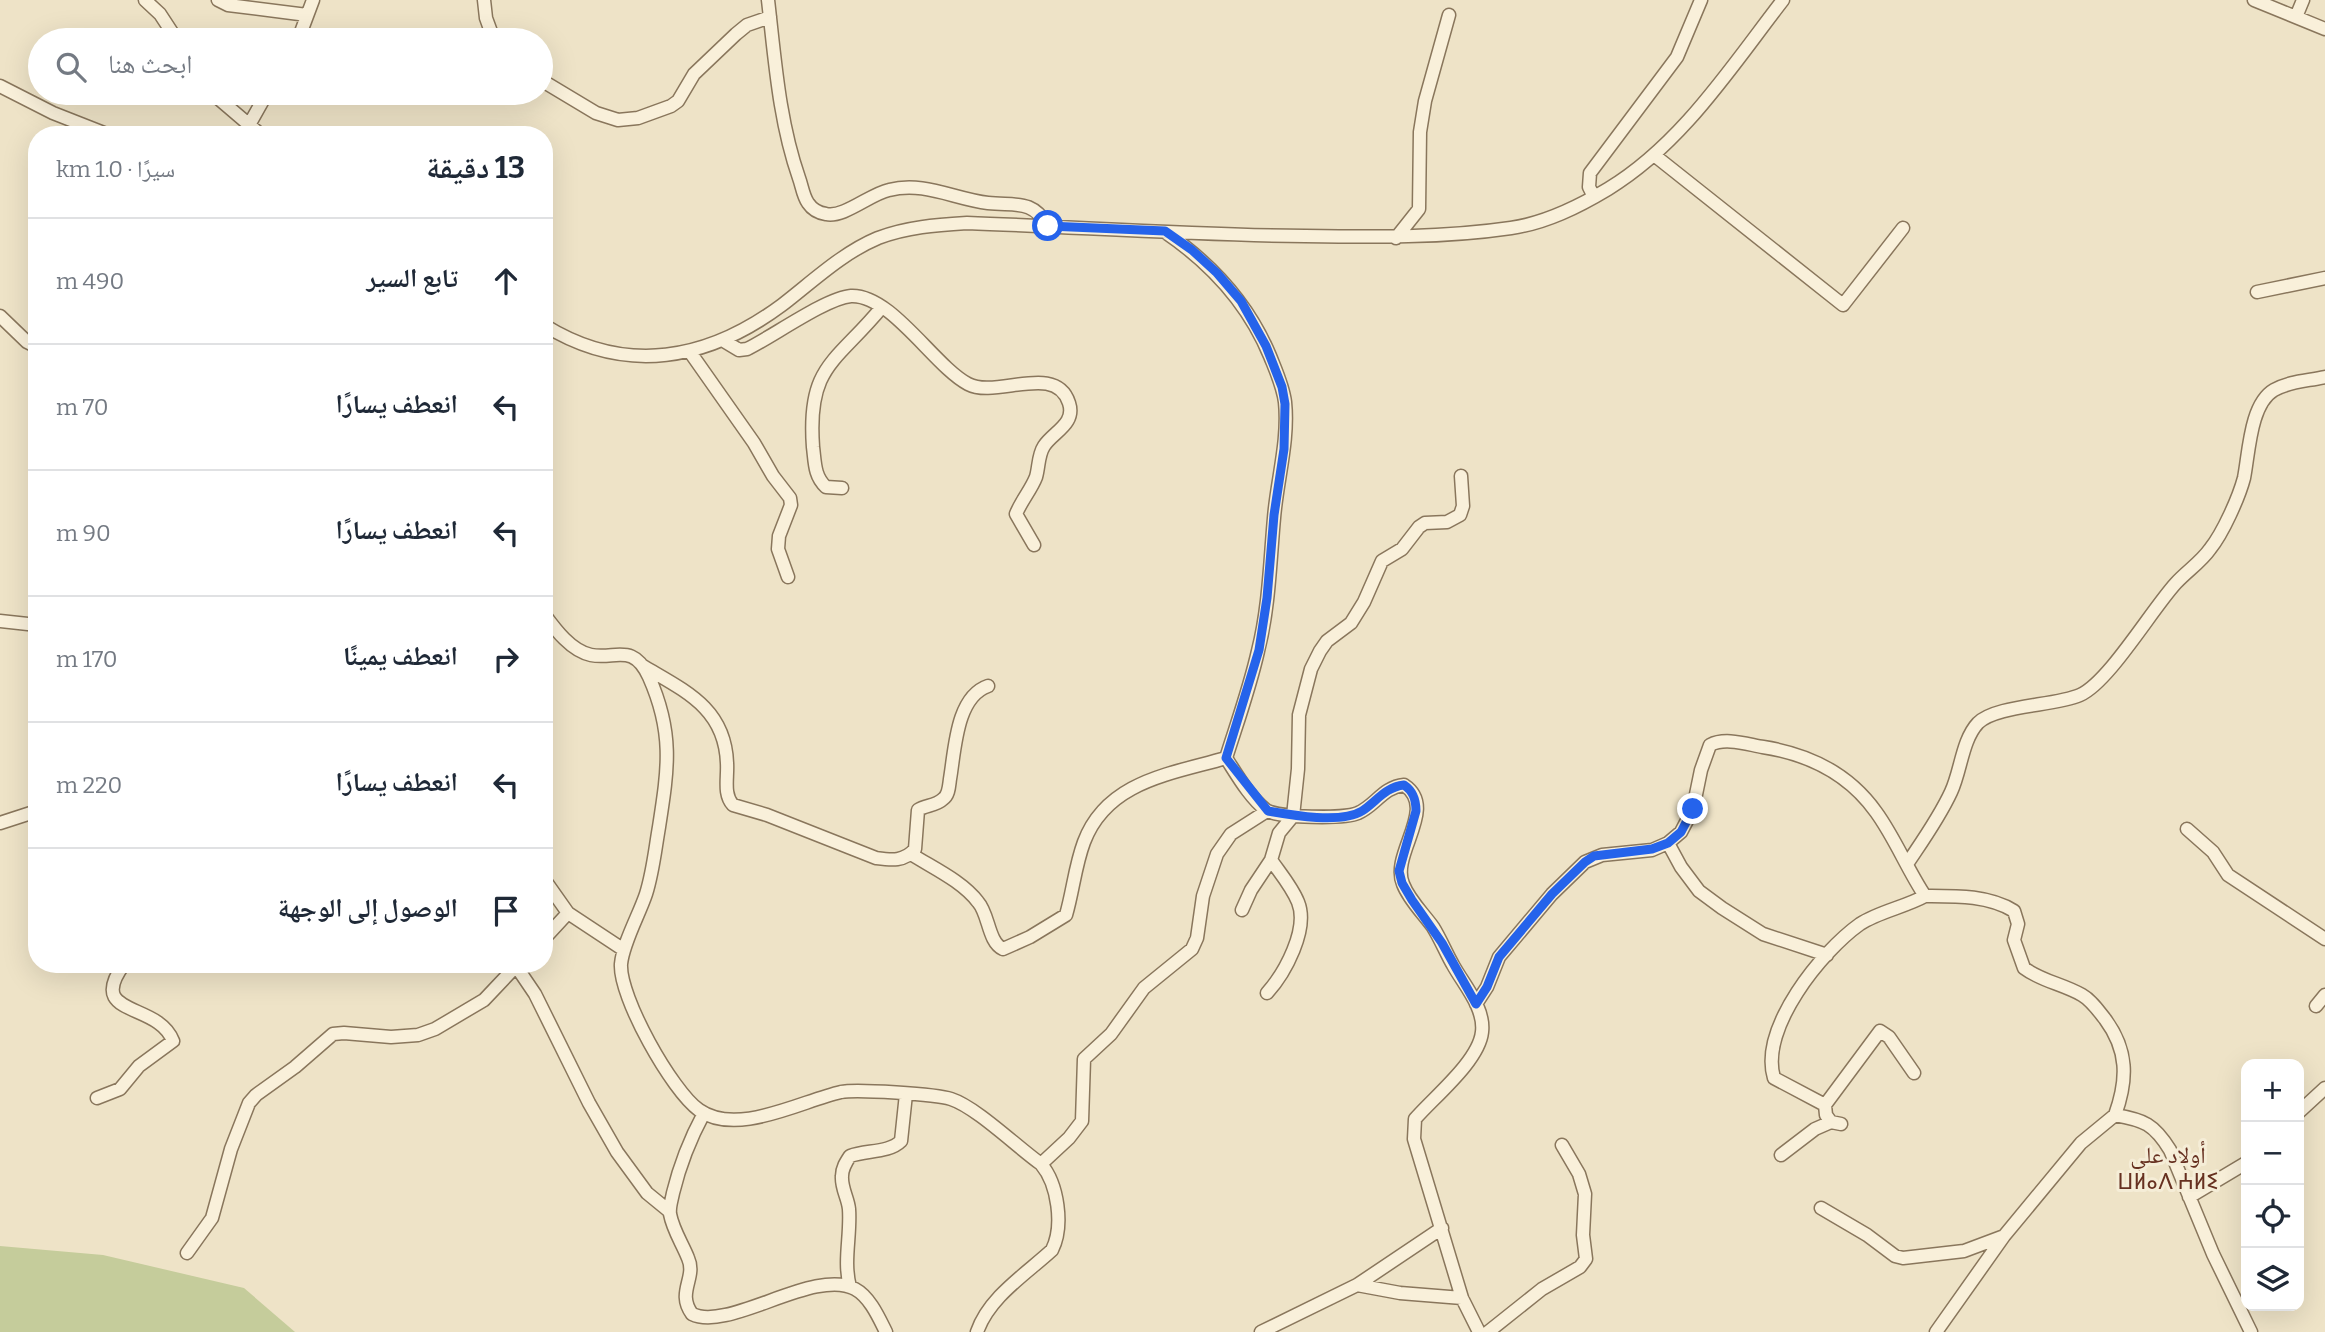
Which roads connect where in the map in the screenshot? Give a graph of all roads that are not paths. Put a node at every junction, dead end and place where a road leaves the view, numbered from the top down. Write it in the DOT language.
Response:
graph roads {
  1 [pos="145,0"];
  2 [pos="218,0"];
  3 [pos="313,0"];
  4 [pos="484,0"];
  5 [pos="768,0"];
  6 [pos="1701,0"];
  7 [pos="1783,0"];
  8 [pos="2254,0"];
  9 [pos="2304,0"];
  10 [pos="307,15"];
  11 [pos="1449,15"];
  12 [pos="770,17"];
  13 [pos="2296,17"];
  14 [pos="169,28"];
  15 [pos="302,28"];
  16 [pos="490,28"];
  17 [pos="2325,29"];
  18 [pos="0,86"];
  19 [pos="553,87"];
  20 [pos="28,100"];
  21 [pos="37,105"];
  22 [pos="226,105"];
  23 [pos="260,105"];
  24 [pos="249,125"];
  25 [pos="86,126"];
  26 [pos="1654,155"];
  27 [pos="1594,197"];
  28 [pos="1048,226"];
  29 [pos="1903,228"];
  30 [pos="1165,231"];
  31 [pos="1396,237"];
  32 [pos="2325,278"];
  33 [pos="2257,292"];
  34 [pos="881,307"];
  35 [pos="0,316"];
  36 [pos="553,329"];
  37 [pos="724,341"];
  38 [pos="28,342"];
  39 [pos="690,352"];
  40 [pos="2325,377"];
  41 [pos="1461,476"];
  42 [pos="842,488"];
  43 [pos="1034,545"];
  44 [pos="788,577"];
  45 [pos="0,621"];
  46 [pos="28,624"];
  47 [pos="553,626"];
  48 [pos="640,664"];
  49 [pos="988,686"];
  50 [pos="1226,758"];
  51 [pos="1268,811"];
  52 [pos="28,814"];
  53 [pos="1293,816"];
  54 [pos="0,823"];
  55 [pos="2187,829"];
  56 [pos="1668,843"];
  57 [pos="911,853"];
  58 [pos="1270,860"];
  59 [pos="1906,864"];
  60 [pos="553,892"];
  61 [pos="1925,896"];
  62 [pos="1242,910"];
  63 [pos="568,913"];
  64 [pos="553,929"];
  65 [pos="2325,939"];
  66 [pos="624,950"];
  67 [pos="1827,955"];
  68 [pos="119,973"];
  69 [pos="509,973"];
  70 [pos="522,973"];
  71 [pos="1267,993"];
  72 [pos="2325,995"];
  73 [pos="1476,1004"];
  74 [pos="2316,1006"];
  75 [pos="1913,1073"];
  76 [pos="2325,1088"];
  77 [pos="906,1094"];
  78 [pos="96,1098"];
  79 [pos="1825,1105"];
  80 [pos="2304,1107"];
  81 [pos="704,1113"];
  82 [pos="2115,1115"];
  83 [pos="1562,1145"];
  84 [pos="1781,1155"];
  85 [pos="1041,1164"];
  86 [pos="2241,1166"];
  87 [pos="2189,1197"];
  88 [pos="1822,1208"];
  89 [pos="669,1211"];
  90 [pos="1442,1228"];
  91 [pos="2004,1236"];
  92 [pos="187,1253"];
  93 [pos="1357,1285"];
  94 [pos="850,1287"];
  95 [pos="1462,1298"];
  96 [pos="758,1320"];
  97 [pos="718,1328"];
  98 [pos="886,1332"];
  99 [pos="977,1332"];
  100 [pos="1261,1332"];
  101 [pos="1479,1332"];
  102 [pos="1488,1332"];
  103 [pos="1936,1332"];
  104 [pos="2252,1332"];
  1 -- 14 [label="street"];
  2 -- 10 [label="street"];
  3 -- 10 [label="street"];
  4 -- 16 [label="street"];
  5 -- 12 [label="street"];
  6 -- 27 [label="street"];
  7 -- 26 [label="street"];
  8 -- 13 [label="street"];
  9 -- 13 [label="street"];
  10 -- 15 [label="street"];
  11 -- 31 [label="street"];
  12 -- 19 [label="street"];
  12 -- 28 [label="street"];
  13 -- 17 [label="street"];
  18 -- 20 [label="street"];
  21 -- 25 [label="street"];
  22 -- 24 [label="street"];
  23 -- 24 [label="street"];
  26 -- 27 [label="street"];
  26 -- 29 [label="street"];
  27 -- 31 [label="street"];
  28 -- 30 [label="street"];
  28 -- 37 [label="street"];
  30 -- 31 [label="street"];
  30 -- 50 [label="street"];
  32 -- 33 [label="street"];
  34 -- 37 [label="street"];
  34 -- 42 [label="street"];
  34 -- 43 [label="street"];
  35 -- 38 [label="street"];
  36 -- 39 [label="street"];
  37 -- 39 [label="street"];
  39 -- 44 [label="street"];
  40 -- 59 [label="street"];
  41 -- 53 [label="street"];
  45 -- 46 [label="street"];
  47 -- 48 [label="street"];
  48 -- 57 [label="street"];
  48 -- 66 [label="street"];
  49 -- 57 [label="street"];
  50 -- 51 [label="street"];
  50 -- 57 [label="street"];
  51 -- 53 [label="street"];
  51 -- 85 [label="street"];
  52 -- 54 [label="street"];
  53 -- 58 [label="street"];
  53 -- 73 [label="street"];
  55 -- 65 [label="street"];
  56 -- 59 [label="street"];
  56 -- 67 [label="street"];
  56 -- 73 [label="street"];
  58 -- 62 [label="street"];
  58 -- 71 [label="street"];
  59 -- 61 [label="street"];
  60 -- 63 [label="street"];
  61 -- 67 [label="street"];
  61 -- 82 [label="street"];
  63 -- 64 [label="street"];
  63 -- 66 [label="street"];
  66 -- 81 [label="street"];
  67 -- 79 [label="street"];
  68 -- 78 [label="street"];
  69 -- 92 [label="street"];
  70 -- 89 [label="street"];
  72 -- 74 [label="street"];
  73 -- 90 [label="street"];
  75 -- 79 [label="street"];
  76 -- 80 [label="street"];
  77 -- 81 [label="street"];
  77 -- 85 [label="street"];
  77 -- 94 [label="street"];
  79 -- 84 [label="street"];
  81 -- 89 [label="street"];
  82 -- 87 [label="street"];
  82 -- 91 [label="street"];
  83 -- 102 [label="street"];
  85 -- 99 [label="street"];
  86 -- 87 [label="street"];
  87 -- 104 [label="street"];
  88 -- 91 [label="street"];
  89 -- 97 [label="street"];
  90 -- 93 [label="street"];
  90 -- 95 [label="street"];
  91 -- 103 [label="street"];
  93 -- 95 [label="street"];
  93 -- 100 [label="street"];
  94 -- 96 [label="street"];
  94 -- 98 [label="street"];
  95 -- 101 [label="street"];
}
